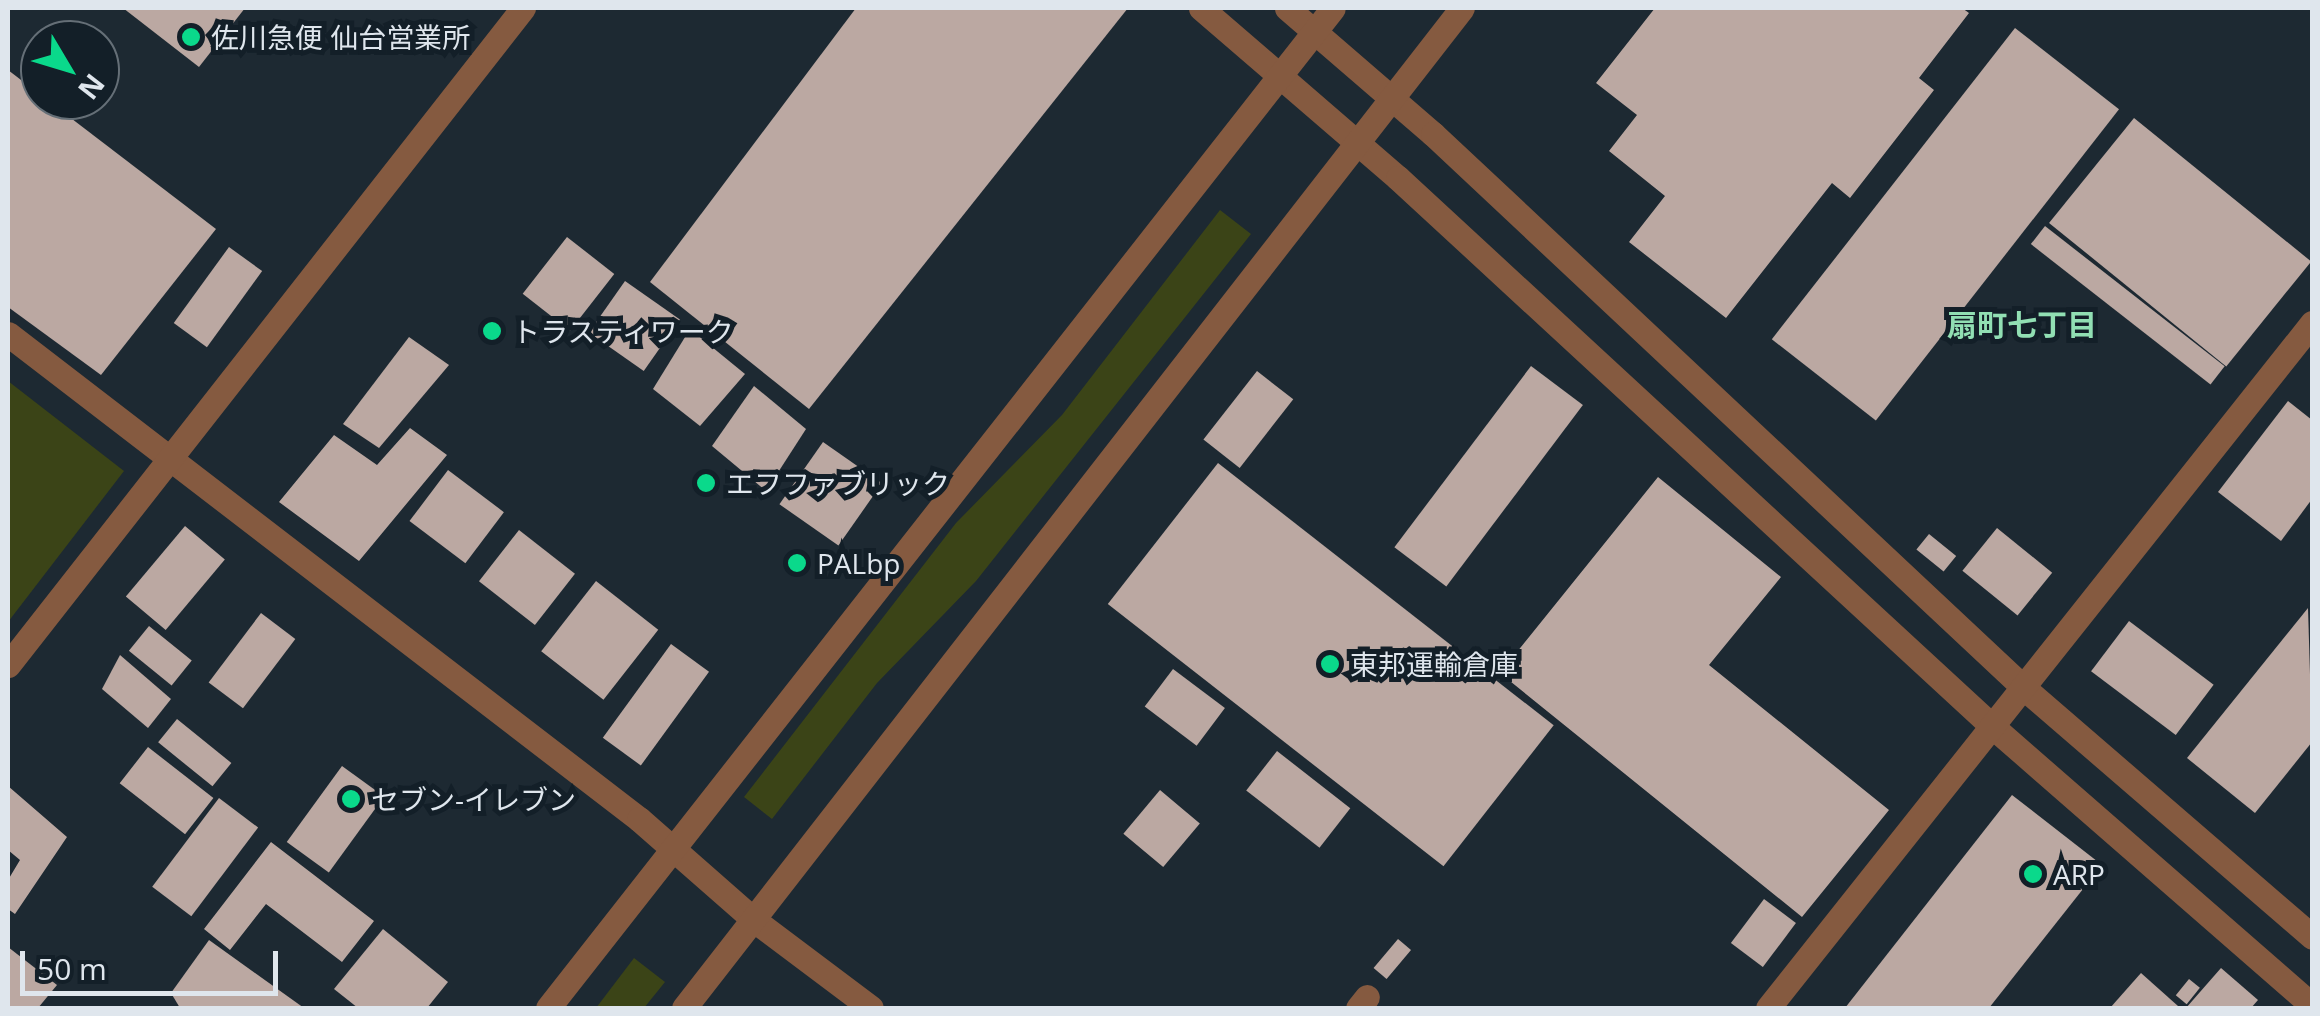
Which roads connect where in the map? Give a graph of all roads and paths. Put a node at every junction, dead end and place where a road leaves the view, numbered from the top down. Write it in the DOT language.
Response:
graph roads {
  1 [pos="523,8"];
  2 [pos="1202,8"];
  3 [pos="1288,8"];
  4 [pos="1333,8"];
  5 [pos="1462,8"];
  6 [pos="1314,31"];
  7 [pos="1280,74"];
  8 [pos="1390,98"];
  9 [pos="1356,141"];
  10 [pos="2312,323"];
  11 [pos="8,334"];
  12 [pos="170,454"];
  13 [pos="8,666"];
  14 [pos="2024,688"];
  15 [pos="1994,726"];
  16 [pos="672,853"];
  17 [pos="754,920"];
  18 [pos="2312,937"];
  19 [pos="2312,1006"];
  20 [pos="548,1008"];
  21 [pos="684,1008"];
  22 [pos="871,1008"];
  23 [pos="1768,1008"];
  1 -- 12 [label="street"];
  2 -- 7 [label="street"];
  3 -- 6 [label="street"];
  4 -- 6 [label="street"];
  5 -- 8 [label="street"];
  6 -- 7 [label="street"];
  6 -- 8 [label="street"];
  7 -- 9 [label="street"];
  7 -- 16 [label="street"];
  8 -- 9 [label="street"];
  8 -- 14 [label="street"];
  9 -- 15 [label="street"];
  9 -- 17 [label="street"];
  10 -- 14 [label="street"];
  11 -- 12 [label="street"];
  12 -- 13 [label="street"];
  12 -- 16 [label="street"];
  14 -- 15 [label="street"];
  14 -- 18 [label="street"];
  15 -- 19 [label="street"];
  15 -- 23 [label="street"];
  16 -- 17 [label="street"];
  16 -- 20 [label="street"];
  17 -- 21 [label="street"];
  17 -- 22 [label="street"];
}
